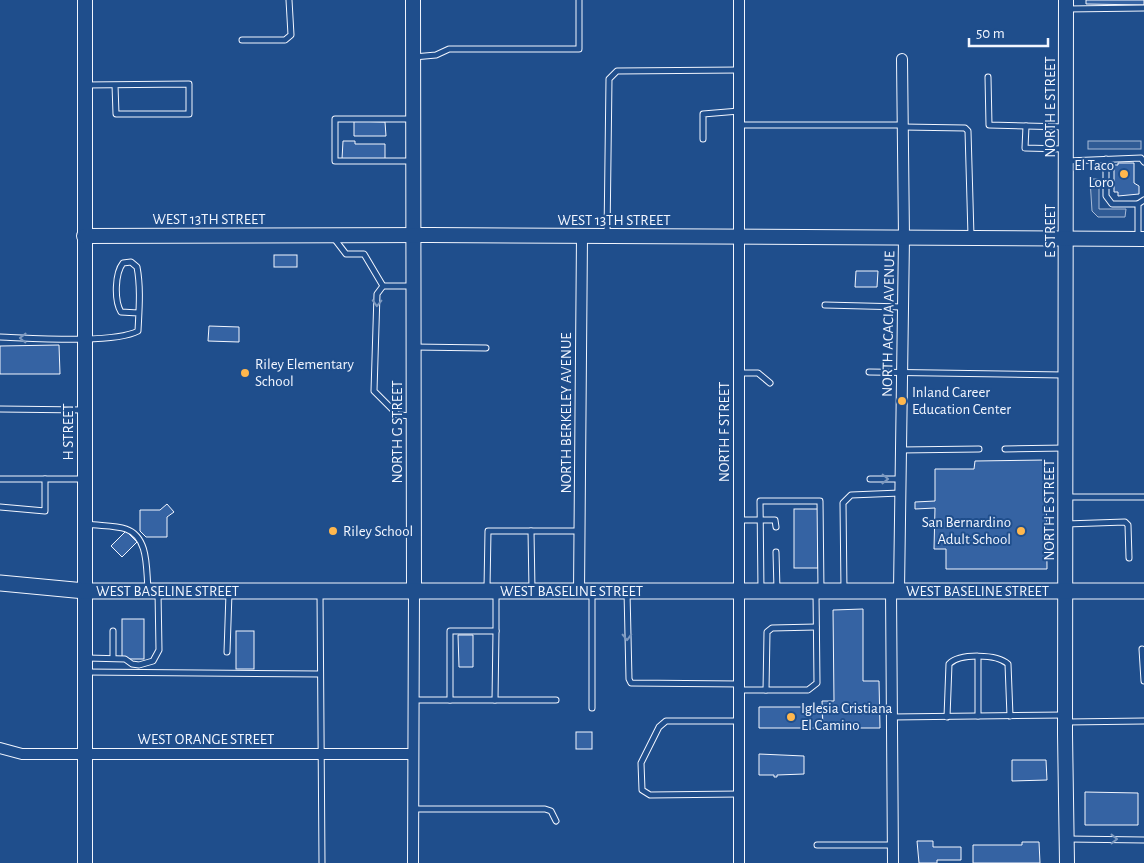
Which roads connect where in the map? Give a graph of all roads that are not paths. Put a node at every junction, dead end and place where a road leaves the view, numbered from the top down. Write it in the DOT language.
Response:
graph roads {
  1 [pos="85,0"];
  2 [pos="289,0"];
  3 [pos="414,0"];
  4 [pos="579,0"];
  5 [pos="739,0"];
  6 [pos="1066,5"];
  7 [pos="1144,8"];
  8 [pos="242,40"];
  9 [pos="413,57"];
  10 [pos="902,59"];
  11 [pos="739,70"];
  12 [pos="988,77"];
  13 [pos="85,84"];
  14 [pos="116,84"];
  15 [pos="739,111"];
  16 [pos="413,119"];
  17 [pos="739,125"];
  18 [pos="903,126"];
  19 [pos="1026,126"];
  20 [pos="1066,127"];
  21 [pos="703,139"];
  22 [pos="1066,155"];
  23 [pos="1106,159"];
  24 [pos="413,161"];
  25 [pos="1144,162"];
  26 [pos="1066,184"];
  27 [pos="1144,200"];
  28 [pos="1138,204"];
  29 [pos="331,235"];
  30 [pos="413,235"];
  31 [pos="84,236"];
  32 [pos="582,236"];
  33 [pos="607,236"];
  34 [pos="739,237"];
  35 [pos="904,238"];
  36 [pos="971,238"];
  37 [pos="1066,239"];
  38 [pos="1141,239"];
  39 [pos="1066,278"];
  40 [pos="383,286"];
  41 [pos="413,286"];
  42 [pos="825,305"];
  43 [pos="903,307"];
  44 [pos="138,313"];
  45 [pos="0,337"];
  46 [pos="84,338"];
  47 [pos="413,348"];
  48 [pos="486,348"];
  49 [pos="902,371"];
  50 [pos="869,372"];
  51 [pos="739,373"];
  52 [pos="1066,375"];
  53 [pos="770,383"];
  54 [pos="0,409"];
  55 [pos="85,410"];
  56 [pos="414,416"];
  57 [pos="1066,448"];
  58 [pos="979,449"];
  59 [pos="1005,449"];
  60 [pos="901,450"];
  61 [pos="0,479"];
  62 [pos="45,479"];
  63 [pos="85,479"];
  64 [pos="870,479"];
  65 [pos="900,479"];
  66 [pos="900,494"];
  67 [pos="1066,497"];
  68 [pos="1144,498"];
  69 [pos="0,507"];
  70 [pos="739,520"];
  71 [pos="760,520"];
  72 [pos="85,524"];
  73 [pos="1065,524"];
  74 [pos="776,526"];
  75 [pos="531,531"];
  76 [pos="580,531"];
  77 [pos="776,552"];
  78 [pos="1129,558"];
  79 [pos="0,583"];
  80 [pos="532,590"];
  81 [pos="895,590"];
  82 [pos="153,591"];
  83 [pos="320,591"];
  84 [pos="414,591"];
  85 [pos="491,591"];
  86 [pos="586,591"];
  87 [pos="627,591"];
  88 [pos="739,591"];
  89 [pos="761,591"];
  90 [pos="778,591"];
  91 [pos="818,591"];
  92 [pos="844,591"];
  93 [pos="1065,591"];
  94 [pos="1144,591"];
  95 [pos="85,592"];
  96 [pos="229,592"];
  97 [pos="816,627"];
  98 [pos="113,631"];
  99 [pos="496,631"];
  100 [pos="1142,649"];
  101 [pos="227,652"];
  102 [pos="113,658"];
  103 [pos="978,658"];
  104 [pos="84,665"];
  105 [pos="320,674"];
  106 [pos="1144,681"];
  107 [pos="739,687"];
  108 [pos="766,690"];
  109 [pos="414,700"];
  110 [pos="450,700"];
  111 [pos="495,700"];
  112 [pos="556,700"];
  113 [pos="592,708"];
  114 [pos="978,716"];
  115 [pos="1010,716"];
  116 [pos="892,717"];
  117 [pos="947,717"];
  118 [pos="1065,718"];
  119 [pos="739,721"];
  120 [pos="1144,721"];
  121 [pos="0,748"];
  122 [pos="84,754"];
  123 [pos="321,754"];
  124 [pos="413,754"];
  125 [pos="739,794"];
  126 [pos="413,809"];
  127 [pos="556,821"];
  128 [pos="1067,839"];
  129 [pos="1143,840"];
  130 [pos="817,846"];
  131 [pos="893,846"];
  132 [pos="85,863"];
  133 [pos="322,863"];
  134 [pos="413,863"];
  135 [pos="739,863"];
  136 [pos="893,863"];
  137 [pos="1067,863"];
  1 -- 13 [label="street, H STREET"];
  2 -- 8 [label="lane"];
  3 -- 9 [label="street, NORTH G STREET"];
  4 -- 9 [label="lane"];
  5 -- 11 [label="street, NORTH F STREET"];
  6 -- 7 [label="lane"];
  6 -- 20 [label="street, NORTH E STREET"];
  9 -- 16 [label="street, NORTH G STREET"];
  10 -- 18 [label="street, NORTH ACACIA AVENUE"];
  11 -- 15 [label="street, NORTH F STREET"];
  11 -- 33 [label="lane"];
  12 -- 19 [label="lane"];
  13 -- 14 [label="lane"];
  13 -- 31 [label="street, H STREET"];
  14 -- 14 [label="lane"];
  15 -- 17 [label="street, NORTH F STREET"];
  15 -- 21 [label="lane"];
  16 -- 24 [label="street, NORTH G STREET"];
  16 -- 24 [label="lane"];
  17 -- 18 [label="lane"];
  17 -- 34 [label="street, NORTH F STREET"];
  18 -- 35 [label="street, NORTH ACACIA AVENUE"];
  18 -- 36 [label="lane"];
  19 -- 20 [label="lane"];
  19 -- 22 [label="lane"];
  20 -- 22 [label="street, NORTH E STREET"];
  22 -- 23 [label="lane"];
  22 -- 26 [label="street, NORTH E STREET"];
  23 -- 25 [label="lane"];
  23 -- 28 [label="lane"];
  24 -- 30 [label="street, NORTH G STREET"];
  26 -- 37 [label="street, E STREET"];
  27 -- 28 [label="lane"];
  28 -- 38 [label="lane"];
  29 -- 30 [label="street, WEST 13TH STREET"];
  29 -- 31 [label="street, WEST 13TH STREET"];
  29 -- 40 [label="lane"];
  30 -- 32 [label="street, WEST 13TH STREET"];
  30 -- 41 [label="street, NORTH G STREET"];
  31 -- 46 [label="street, H STREET"];
  32 -- 33 [label="street, WEST 13TH STREET"];
  32 -- 76 [label="street, NORTH BERKELEY AVENUE"];
  33 -- 34 [label="street, WEST 13TH STREET"];
  34 -- 35 [label="street, WEST 13TH STREET"];
  34 -- 51 [label="street, NORTH F STREET"];
  35 -- 36 [label="street, WEST 13TH STREET"];
  35 -- 43 [label="street, NORTH ACACIA AVENUE"];
  36 -- 37 [label="street, WEST 13TH STREET"];
  37 -- 38 [label="street, WEST 13TH STREET"];
  37 -- 39 [label="street, E STREET"];
  39 -- 52 [label="street, NORTH E STREET"];
  40 -- 41 [label="lane"];
  40 -- 56 [label="lane, one-way"];
  41 -- 47 [label="street, NORTH G STREET"];
  42 -- 43 [label="lane"];
  43 -- 49 [label="street, NORTH ACACIA AVENUE"];
  44 -- 44 [label="lane"];
  44 -- 46 [label="lane"];
  46 -- 45 [label="lane, one-way"];
  46 -- 55 [label="street, H STREET"];
  47 -- 48 [label="lane"];
  47 -- 56 [label="street, NORTH G STREET"];
  49 -- 50 [label="lane"];
  49 -- 52 [label="lane"];
  49 -- 60 [label="street, NORTH ACACIA AVENUE"];
  51 -- 53 [label="lane"];
  51 -- 70 [label="street, NORTH F STREET"];
  52 -- 57 [label="street, NORTH E STREET"];
  54 -- 55 [label="lane"];
  55 -- 63 [label="street, H STREET"];
  56 -- 84 [label="street, NORTH G STREET"];
  57 -- 59 [label="lane"];
  57 -- 67 [label="street, NORTH E STREET"];
  58 -- 60 [label="lane"];
  60 -- 65 [label="street, NORTH ACACIA AVENUE"];
  61 -- 62 [label="lane"];
  62 -- 63 [label="lane"];
  62 -- 69 [label="lane"];
  63 -- 72 [label="street, H STREET"];
  64 -- 65 [label="lane, one-way"];
  65 -- 66 [label="street, NORTH ACACIA AVENUE"];
  66 -- 81 [label="street, NORTH ACACIA AVENUE"];
  66 -- 92 [label="lane"];
  67 -- 68 [label="lane"];
  67 -- 73 [label="street, NORTH E STREET"];
  70 -- 71 [label="lane"];
  70 -- 88 [label="street, NORTH F STREET"];
  71 -- 74 [label="lane"];
  71 -- 89 [label="lane"];
  71 -- 91 [label="lane"];
  72 -- 82 [label="lane"];
  72 -- 95 [label="street, H STREET"];
  73 -- 78 [label="lane"];
  73 -- 93 [label="street, NORTH E STREET"];
  75 -- 76 [label="lane"];
  75 -- 80 [label="lane"];
  75 -- 85 [label="lane"];
  76 -- 86 [label="street, NORTH BERKELEY AVENUE"];
  77 -- 90 [label="lane"];
  79 -- 95 [label="main road, WEST BASELINE STREET"];
  80 -- 85 [label="main road, WEST BASELINE STREET"];
  80 -- 86 [label="main road, WEST BASELINE STREET"];
  81 -- 92 [label="main road, WEST BASELINE STREET"];
  81 -- 93 [label="main road, WEST BASELINE STREET"];
  81 -- 116 [label="street, NORTH ACACIA AVENUE"];
  82 -- 95 [label="main road, WEST BASELINE STREET"];
  82 -- 96 [label="main road, WEST BASELINE STREET"];
  82 -- 102 [label="lane"];
  83 -- 84 [label="main road, WEST BASELINE STREET"];
  83 -- 96 [label="main road, WEST BASELINE STREET"];
  83 -- 105 [label="lane"];
  84 -- 85 [label="main road, WEST BASELINE STREET"];
  84 -- 109 [label="street, NORTH G STREET"];
  85 -- 99 [label="lane"];
  86 -- 87 [label="main road, WEST BASELINE STREET"];
  86 -- 113 [label="lane"];
  87 -- 88 [label="main road, WEST BASELINE STREET"];
  87 -- 107 [label="lane, one-way"];
  88 -- 89 [label="main road, WEST BASELINE STREET"];
  88 -- 107 [label="street, NORTH F STREET"];
  89 -- 90 [label="main road, WEST BASELINE STREET"];
  90 -- 91 [label="main road, WEST BASELINE STREET"];
  91 -- 92 [label="main road, WEST BASELINE STREET"];
  91 -- 97 [label="lane"];
  93 -- 94 [label="main road, WEST BASELINE STREET"];
  93 -- 118 [label="street, NORTH E STREET"];
  95 -- 104 [label="street, H STREET"];
  96 -- 101 [label="lane"];
  97 -- 108 [label="lane"];
  97 -- 108 [label="lane"];
  98 -- 102 [label="lane"];
  99 -- 110 [label="lane"];
  99 -- 111 [label="lane"];
  100 -- 106 [label="lane"];
  102 -- 104 [label="lane"];
  103 -- 114 [label="lane"];
  103 -- 115 [label="lane"];
  103 -- 117 [label="lane"];
  104 -- 105 [label="lane"];
  104 -- 122 [label="street, H STREET"];
  105 -- 123 [label="lane"];
  107 -- 108 [label="lane"];
  107 -- 119 [label="street, NORTH F STREET"];
  109 -- 110 [label="lane"];
  109 -- 124 [label="street, NORTH G STREET"];
  110 -- 111 [label="lane"];
  111 -- 112 [label="lane"];
  114 -- 115 [label="lane"];
  114 -- 117 [label="lane"];
  115 -- 118 [label="lane"];
  116 -- 117 [label="lane"];
  116 -- 131 [label="street, NORTH ACACIA AVENUE"];
  118 -- 120 [label="lane"];
  118 -- 128 [label="street, NORTH E STREET"];
  119 -- 125 [label="street, NORTH F STREET"];
  119 -- 125 [label="lane"];
  121 -- 122 [label="street, WEST ORANGE STREET"];
  122 -- 123 [label="street, WEST ORANGE STREET"];
  122 -- 132 [label="street, H STREET"];
  123 -- 124 [label="street, WEST ORANGE STREET"];
  123 -- 133 [label="lane"];
  124 -- 126 [label="street, NORTH G STREET"];
  125 -- 135 [label="street, NORTH F STREET"];
  126 -- 127 [label="lane"];
  126 -- 134 [label="street, NORTH G STREET"];
  128 -- 129 [label="lane, one-way"];
  128 -- 137 [label="street, NORTH E STREET"];
  130 -- 131 [label="lane"];
  131 -- 136 [label="street, NORTH ACACIA AVENUE"];
}
